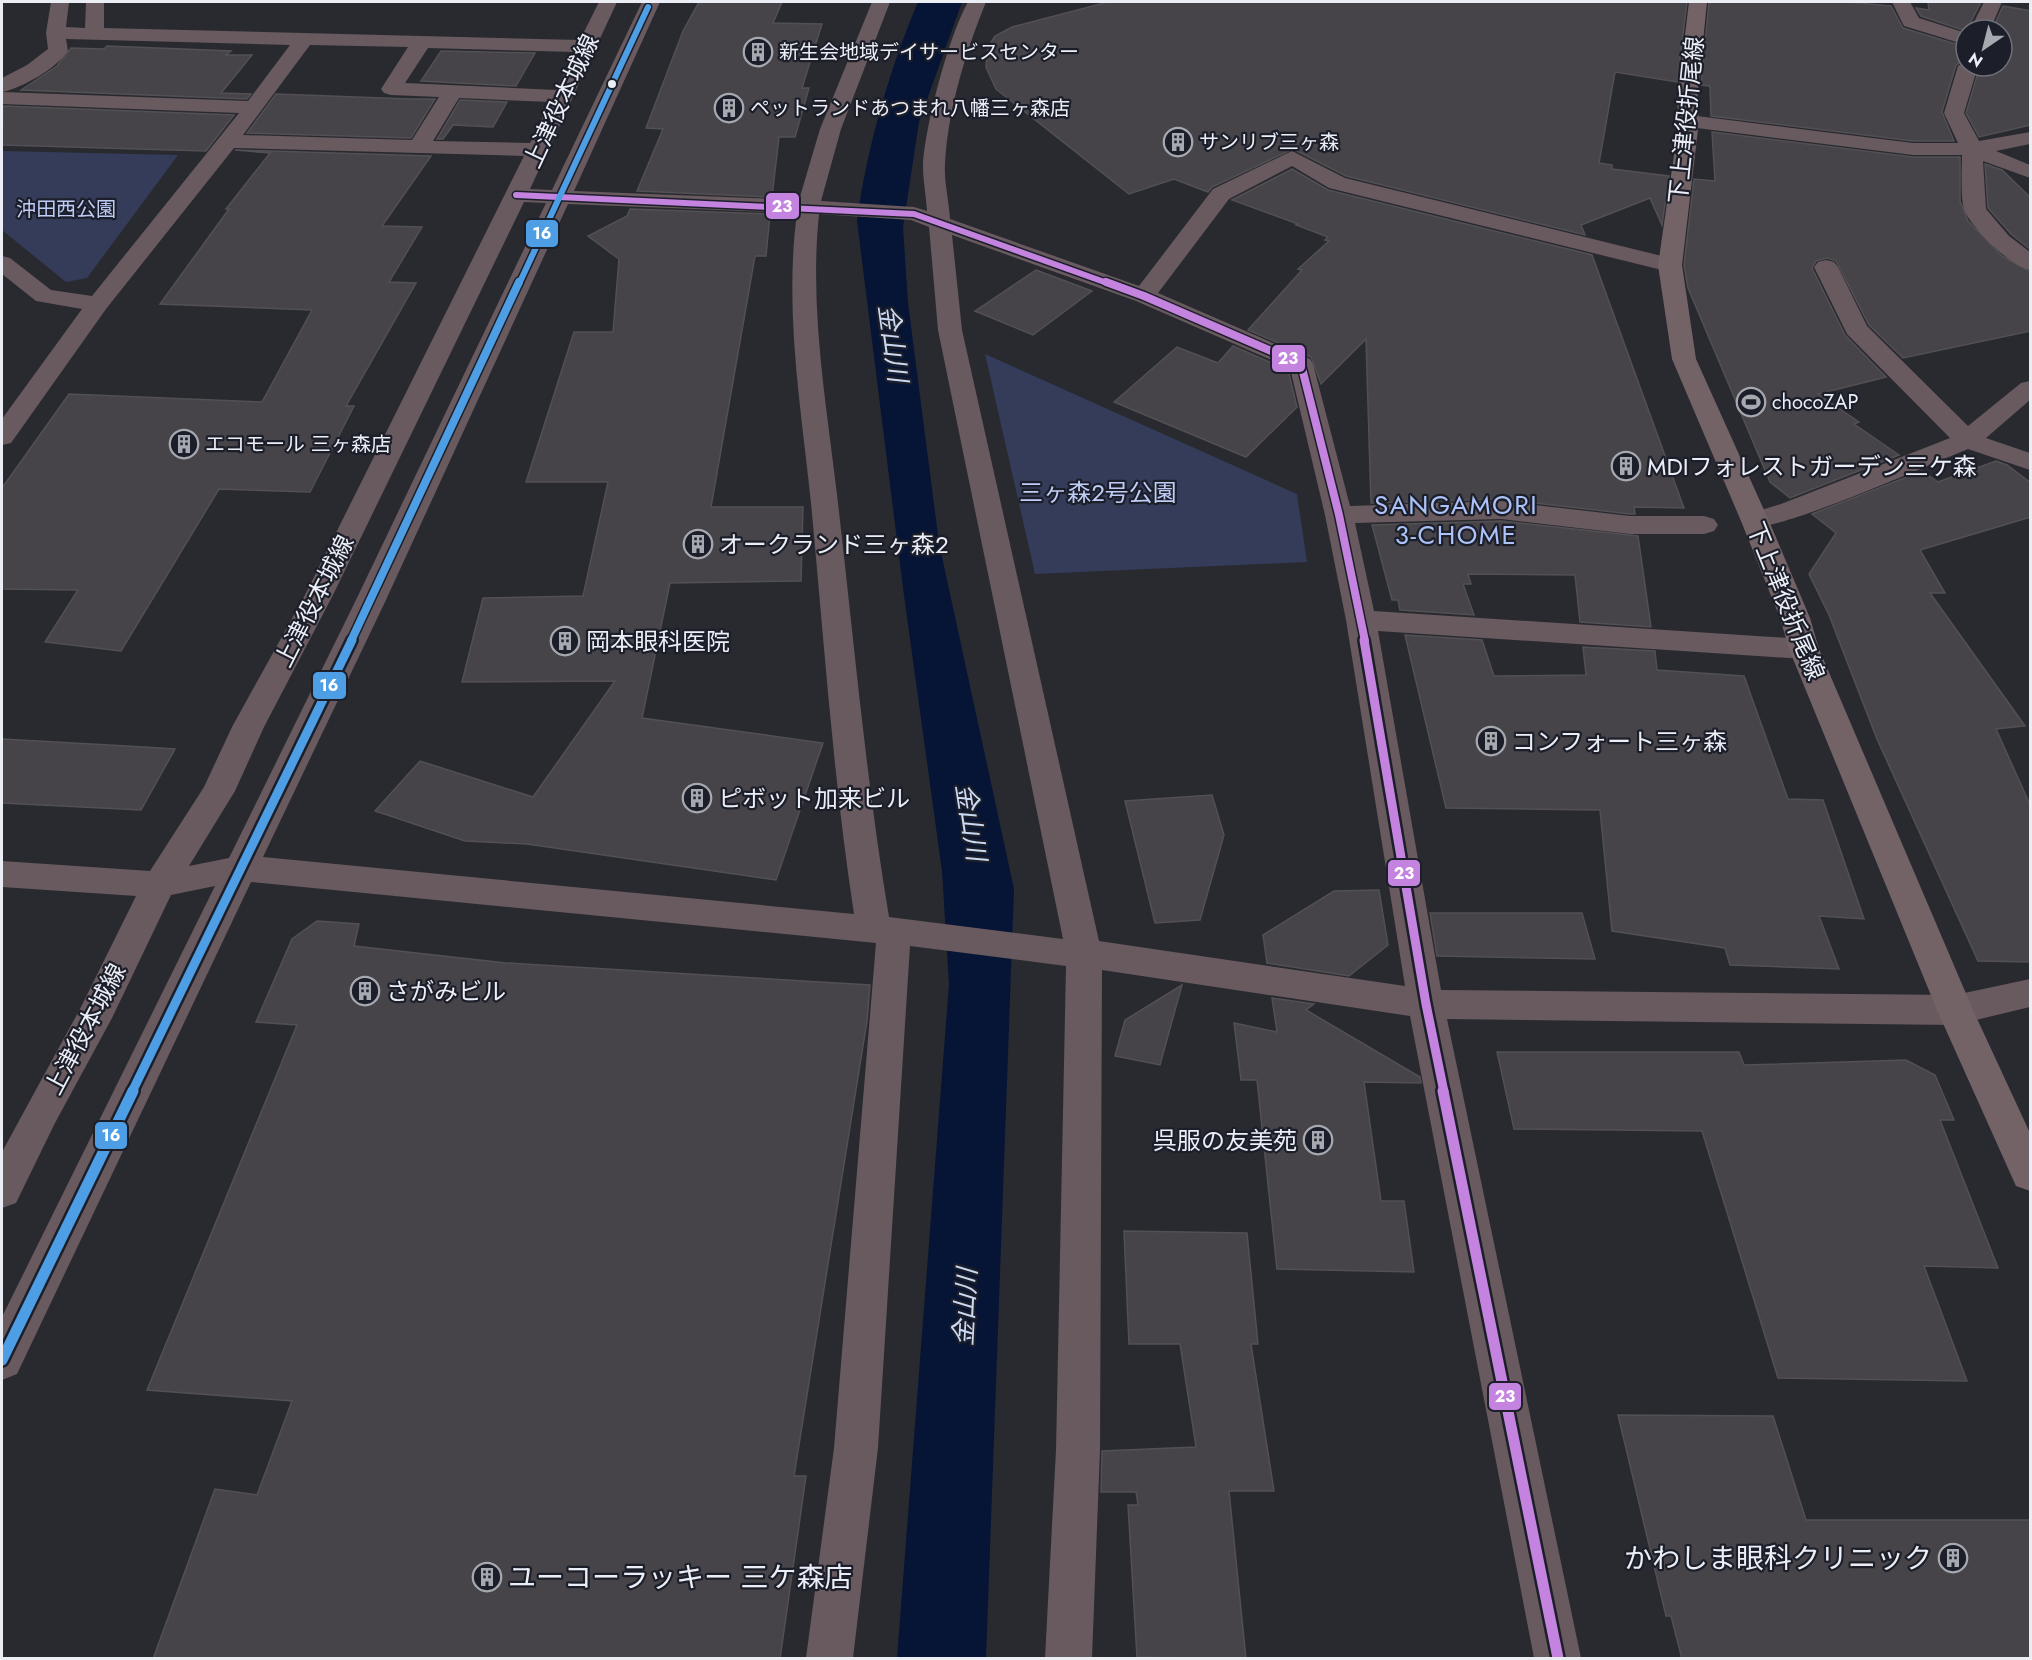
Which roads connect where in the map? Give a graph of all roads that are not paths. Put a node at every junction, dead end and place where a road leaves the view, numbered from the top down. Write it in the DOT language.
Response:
graph roads {
  1 [pos="60,2"];
  2 [pos="95,2"];
  3 [pos="608,2"];
  4 [pos="651,2"];
  5 [pos="881,2"];
  6 [pos="977,2"];
  7 [pos="1698,2"];
  8 [pos="1901,2"];
  9 [pos="1993,2"];
  10 [pos="1986,18"];
  11 [pos="56,33"];
  12 [pos="94,33"];
  13 [pos="1954,35"];
  14 [pos="303,41"];
  15 [pos="421,43"];
  16 [pos="585,46"];
  17 [pos="1964,78"];
  18 [pos="2,86"];
  19 [pos="452,92"];
  20 [pos="563,96"];
  21 [pos="2,98"];
  22 [pos="251,107"];
  23 [pos="1689,121"];
  24 [pos="2031,138"];
  25 [pos="228,141"];
  26 [pos="419,146"];
  27 [pos="538,150"];
  28 [pos="1972,150"];
  29 [pos="2031,172"];
  30 [pos="516,195"];
  31 [pos="560,197"];
  32 [pos="809,207"];
  33 [pos="926,217"];
  34 [pos="2031,262"];
  35 [pos="1670,265"];
  36 [pos="4,267"];
  37 [pos="1826,267"];
  38 [pos="1144,296"];
  39 [pos="98,304"];
  40 [pos="2031,388"];
  41 [pos="2,437"];
  42 [pos="1967,440"];
  43 [pos="2031,462"];
  44 [pos="1339,515"];
  45 [pos="1755,521"];
  46 [pos="1704,525"];
  47 [pos="1361,620"];
  48 [pos="1804,649"];
  49 [pos="240,868"];
  50 [pos="2,874"];
  51 [pos="159,885"];
  52 [pos="897,932"];
  53 [pos="1067,953"];
  54 [pos="2031,993"];
  55 [pos="1426,1004"];
  56 [pos="1955,1010"];
  57 [pos="2023,1139"];
  58 [pos="2031,1174"];
  59 [pos="2,1191"];
  60 [pos="2,1360"];
  61 [pos="830,1659"];
  62 [pos="1069,1659"];
  63 [pos="1558,1659"];
  1 -- 11 [label="street"];
  2 -- 12 [label="street"];
  3 -- 16 [label="street, 上津役本城線"];
  4 -- 31 [label="street, 上津役本城線"];
  5 -- 32 [label="street"];
  6 -- 33 [label="street"];
  7 -- 23 [label="main road, 下上津役折尾線"];
  8 -- 13 [label="street"];
  9 -- 10 [label="street"];
  11 -- 12 [label="street"];
  11 -- 18 [label="street"];
  12 -- 14 [label="street"];
  14 -- 15 [label="street"];
  14 -- 22 [label="street"];
  15 -- 16 [label="street"];
  15 -- 19 [label="street"];
  16 -- 20 [label="street, 上津役本城線"];
  17 -- 28 [label="street"];
  19 -- 20 [label="street"];
  19 -- 26 [label="street"];
  20 -- 27 [label="street, 上津役本城線"];
  21 -- 22 [label="street"];
  22 -- 25 [label="street"];
  23 -- 28 [label="street"];
  23 -- 35 [label="main road, 下上津役折尾線"];
  24 -- 28 [label="street"];
  25 -- 26 [label="street"];
  25 -- 39 [label="street"];
  26 -- 27 [label="street"];
  27 -- 30 [label="street, 上津役本城線"];
  28 -- 29 [label="street"];
  28 -- 34 [label="street"];
  30 -- 31 [label="street"];
  30 -- 51 [label="street, 上津役本城線"];
  31 -- 32 [label="street"];
  31 -- 49 [label="street, 上津役本城線"];
  32 -- 33 [label="street"];
  32 -- 52 [label="street"];
  33 -- 38 [label="street"];
  33 -- 53 [label="street"];
  35 -- 38 [label="street"];
  35 -- 45 [label="main road, 下上津役折尾線"];
  36 -- 39 [label="street"];
  37 -- 42 [label="street"];
  38 -- 44 [label="street"];
  39 -- 41 [label="street"];
  40 -- 42 [label="street"];
  42 -- 43 [label="street"];
  42 -- 45 [label="street"];
  44 -- 46 [label="street"];
  44 -- 47 [label="street"];
  45 -- 48 [label="main road, 下上津役折尾線"];
  47 -- 48 [label="street"];
  47 -- 55 [label="street"];
  48 -- 56 [label="main road, 下上津役折尾線"];
  49 -- 51 [label="street"];
  49 -- 52 [label="street"];
  49 -- 60 [label="street, 上津役本城線"];
  50 -- 51 [label="street"];
  51 -- 59 [label="street, 上津役本城線"];
  52 -- 53 [label="street"];
  52 -- 61 [label="street"];
  53 -- 55 [label="street"];
  53 -- 62 [label="street"];
  54 -- 56 [label="street"];
  55 -- 56 [label="street"];
  55 -- 63 [label="street"];
  56 -- 57 [label="main road, 下上津役折尾線"];
  57 -- 58 [label="main road, 下上津役折尾線"];
}
